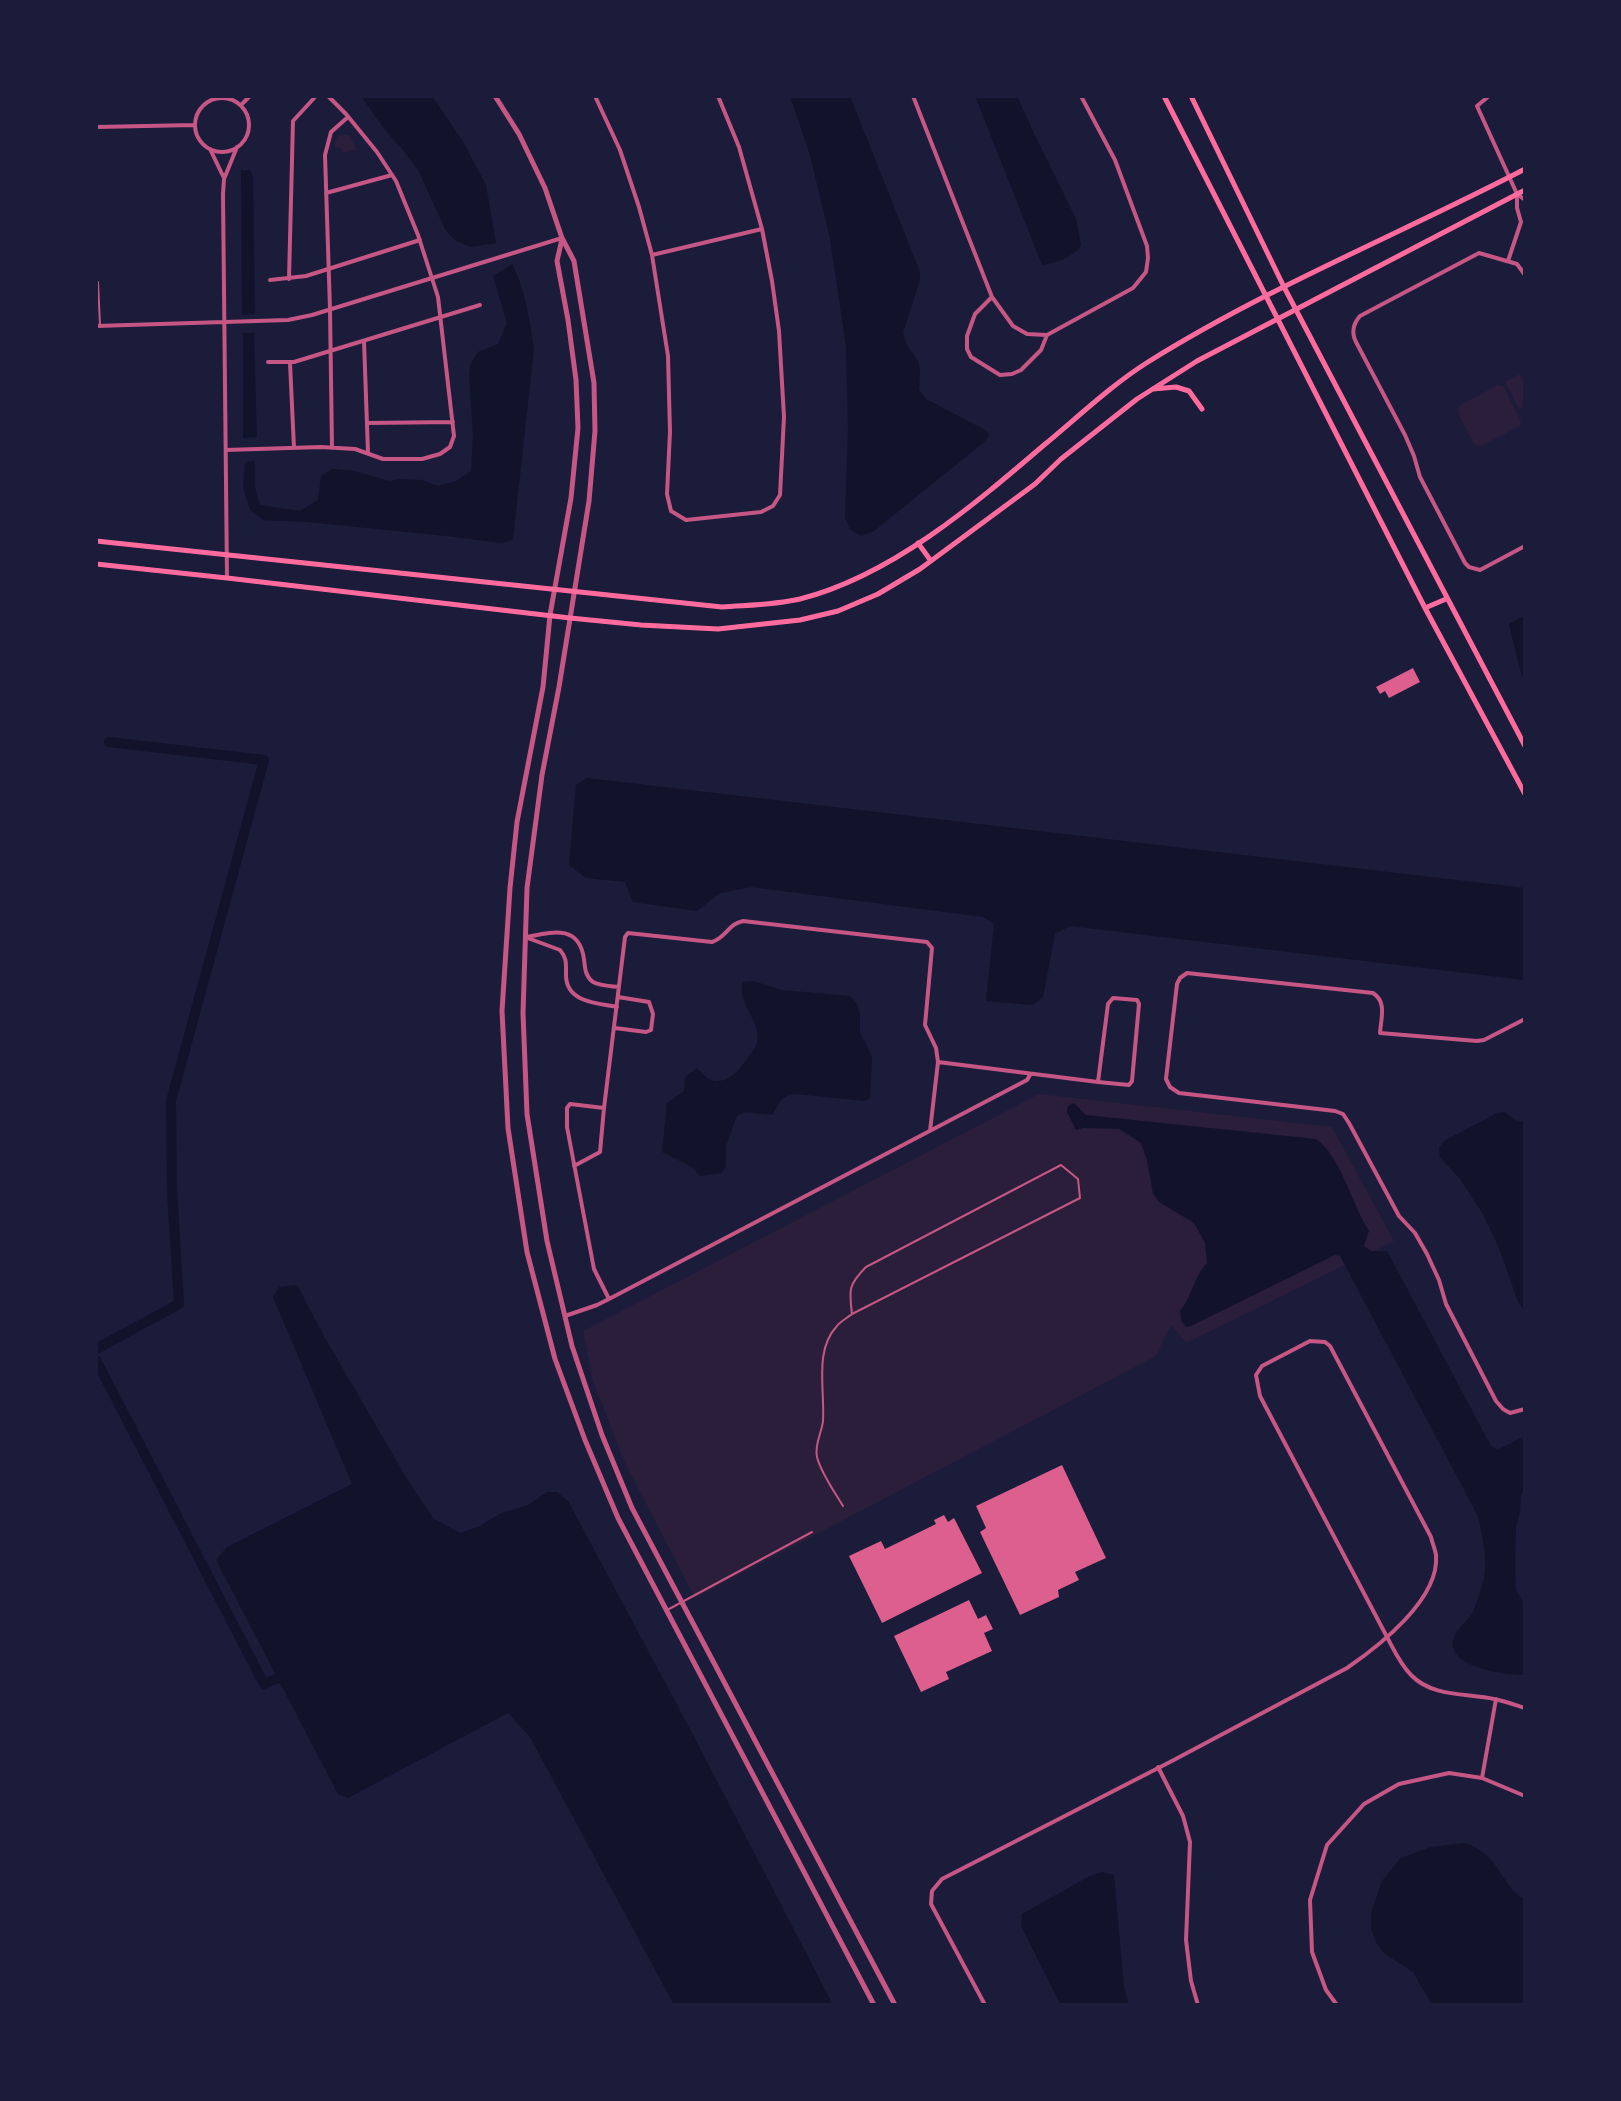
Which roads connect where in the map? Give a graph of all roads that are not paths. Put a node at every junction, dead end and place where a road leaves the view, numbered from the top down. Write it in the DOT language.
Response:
graph roads {
  1 [pos="250,96"];
  2 [pos="316,96"];
  3 [pos="328,96"];
  4 [pos="495,96"];
  5 [pos="595,96"];
  6 [pos="718,96"];
  7 [pos="913,96"];
  8 [pos="1081,96"];
  9 [pos="1164,96"];
  10 [pos="1191,96"];
  11 [pos="1489,96"];
  12 [pos="241,105"];
  13 [pos="348,117"];
  14 [pos="194,125"];
  15 [pos="96,127"];
  16 [pos="96,136"];
  17 [pos="237,147"];
  18 [pos="210,149"];
  19 [pos="97,155"];
  20 [pos="1525,169"];
  21 [pos="392,175"];
  22 [pos="1510,177"];
  23 [pos="224,179"];
  24 [pos="1525,190"];
  25 [pos="326,193"];
  26 [pos="1517,194"];
  27 [pos="1525,200"];
  28 [pos="762,229"];
  29 [pos="562,238"];
  30 [pos="420,240"];
  31 [pos="652,255"];
  32 [pos="1525,260"];
  33 [pos="1508,261"];
  34 [pos="1519,266"];
  35 [pos="329,268"];
  36 [pos="1525,275"];
  37 [pos="432,278"];
  38 [pos="289,279"];
  39 [pos="270,280"];
  40 [pos="98,282"];
  41 [pos="1284,287"];
  42 [pos="1265,296"];
  43 [pos="992,297"];
  44 [pos="480,305"];
  45 [pos="330,309"];
  46 [pos="1297,311"];
  47 [pos="441,317"];
  48 [pos="1277,320"];
  49 [pos="225,322"];
  50 [pos="98,326"];
  51 [pos="1047,335"];
  52 [pos="364,341"];
  53 [pos="331,351"];
  54 [pos="268,362"];
  55 [pos="290,362"];
  56 [pos="1152,389"];
  57 [pos="1202,409"];
  58 [pos="453,422"];
  59 [pos="367,423"];
  60 [pos="294,448"];
  61 [pos="332,448"];
  62 [pos="226,450"];
  63 [pos="368,453"];
  64 [pos="96,541"];
  65 [pos="918,543"];
  66 [pos="1525,546"];
  67 [pos="228,554"];
  68 [pos="931,561"];
  69 [pos="96,564"];
  70 [pos="227,578"];
  71 [pos="554,590"];
  72 [pos="574,592"];
  73 [pos="1446,599"];
  74 [pos="1425,608"];
  75 [pos="550,615"];
  76 [pos="570,618"];
  77 [pos="1525,746"];
  78 [pos="1525,794"];
  79 [pos="525,937"];
  80 [pos="619,987"];
  81 [pos="618,997"];
  82 [pos="617,1007"];
  83 [pos="1525,1019"];
  84 [pos="615,1028"];
  85 [pos="938,1062"];
  86 [pos="1030,1075"];
  87 [pos="1098,1082"];
  88 [pos="604,1108"];
  89 [pos="930,1131"];
  90 [pos="574,1166"];
  91 [pos="609,1299"];
  92 [pos="852,1314"];
  93 [pos="565,1316"];
  94 [pos="1525,1409"];
  95 [pos="843,1506"];
  96 [pos="812,1532"];
  97 [pos="681,1603"];
  98 [pos="666,1611"];
  99 [pos="1387,1637"];
  100 [pos="1496,1699"];
  101 [pos="1525,1708"];
  102 [pos="1158,1767"];
  103 [pos="1482,1778"];
  104 [pos="1525,1796"];
  105 [pos="874,2005"];
  106 [pos="895,2005"];
  107 [pos="985,2005"];
  108 [pos="1198,2005"];
  109 [pos="1337,2005"];
  1 -- 12 [label="street"];
  2 -- 38 [label="street"];
  3 -- 13 [label="street"];
  4 -- 29 [label="street"];
  5 -- 31 [label="street"];
  6 -- 28 [label="street"];
  7 -- 43 [label="street"];
  8 -- 51 [label="street"];
  9 -- 42 [label="main road"];
  10 -- 41 [label="main road"];
  11 -- 22 [label="street"];
  12 -- 14 [label="street"];
  12 -- 17 [label="street"];
  13 -- 21 [label="street"];
  13 -- 25 [label="street"];
  14 -- 15 [label="street"];
  14 -- 18 [label="street"];
  16 -- 19 [label="lane"];
  17 -- 18 [label="street"];
  17 -- 23 [label="street"];
  18 -- 23 [label="street"];
  20 -- 22 [label="main road"];
  21 -- 25 [label="street"];
  21 -- 30 [label="street"];
  22 -- 26 [label="street"];
  22 -- 41 [label="main road"];
  23 -- 49 [label="street"];
  24 -- 26 [label="main road"];
  25 -- 35 [label="street"];
  26 -- 27 [label="street"];
  26 -- 33 [label="street"];
  26 -- 46 [label="main road"];
  28 -- 31 [label="street"];
  28 -- 31 [label="street"];
  29 -- 37 [label="street"];
  29 -- 71 [label="street"];
  29 -- 72 [label="street"];
  30 -- 35 [label="street"];
  30 -- 37 [label="street"];
  32 -- 34 [label="street"];
  33 -- 34 [label="street"];
  33 -- 66 [label="street"];
  34 -- 36 [label="street"];
  35 -- 38 [label="street"];
  35 -- 45 [label="street"];
  37 -- 45 [label="street"];
  37 -- 47 [label="street"];
  38 -- 39 [label="street"];
  40 -- 50 [label="lane"];
  41 -- 42 [label="main road"];
  41 -- 46 [label="main road"];
  42 -- 48 [label="main road"];
  42 -- 65 [label="main road"];
  43 -- 51 [label="street"];
  43 -- 51 [label="street"];
  44 -- 47 [label="street"];
  45 -- 49 [label="street"];
  45 -- 53 [label="street"];
  46 -- 48 [label="main road"];
  46 -- 73 [label="main road"];
  47 -- 52 [label="street"];
  47 -- 58 [label="street"];
  48 -- 56 [label="main road"];
  48 -- 74 [label="main road"];
  49 -- 50 [label="street"];
  49 -- 62 [label="street"];
  52 -- 53 [label="street"];
  52 -- 59 [label="street"];
  53 -- 55 [label="street"];
  53 -- 61 [label="street"];
  54 -- 55 [label="street"];
  55 -- 60 [label="street"];
  56 -- 57 [label="main road"];
  56 -- 68 [label="main road"];
  58 -- 59 [label="street"];
  58 -- 63 [label="street"];
  59 -- 63 [label="street"];
  60 -- 61 [label="street"];
  60 -- 62 [label="street"];
  61 -- 63 [label="street"];
  62 -- 67 [label="street"];
  64 -- 67 [label="main road"];
  65 -- 68 [label="main road"];
  65 -- 72 [label="main road"];
  67 -- 70 [label="street"];
  67 -- 71 [label="main road"];
  68 -- 76 [label="main road"];
  69 -- 70 [label="main road"];
  70 -- 75 [label="main road"];
  71 -- 72 [label="main road"];
  71 -- 75 [label="street"];
  72 -- 76 [label="street"];
  73 -- 74 [label="main road"];
  73 -- 77 [label="main road"];
  74 -- 78 [label="main road"];
  75 -- 76 [label="main road"];
  75 -- 98 [label="street"];
  76 -- 79 [label="street"];
  79 -- 80 [label="street"];
  79 -- 82 [label="street"];
  79 -- 93 [label="street"];
  80 -- 81 [label="street"];
  80 -- 85 [label="street"];
  81 -- 82 [label="street"];
  81 -- 84 [label="street"];
  82 -- 84 [label="street"];
  83 -- 94 [label="street"];
  84 -- 88 [label="street"];
  85 -- 86 [label="street"];
  85 -- 89 [label="street"];
  86 -- 87 [label="street"];
  86 -- 89 [label="street"];
  87 -- 87 [label="street"];
  88 -- 90 [label="street"];
  88 -- 90 [label="street"];
  89 -- 91 [label="street"];
  90 -- 91 [label="street"];
  91 -- 93 [label="street"];
  92 -- 92 [label="lane"];
  92 -- 95 [label="lane"];
  93 -- 97 [label="street"];
  96 -- 97 [label="lane"];
  97 -- 98 [label="lane"];
  97 -- 106 [label="street"];
  98 -- 105 [label="street"];
  99 -- 99 [label="street"];
  99 -- 100 [label="street"];
  99 -- 102 [label="street"];
  100 -- 101 [label="street"];
  100 -- 103 [label="street"];
  102 -- 107 [label="street"];
  102 -- 108 [label="street"];
  103 -- 104 [label="street"];
  103 -- 109 [label="street"];
}
